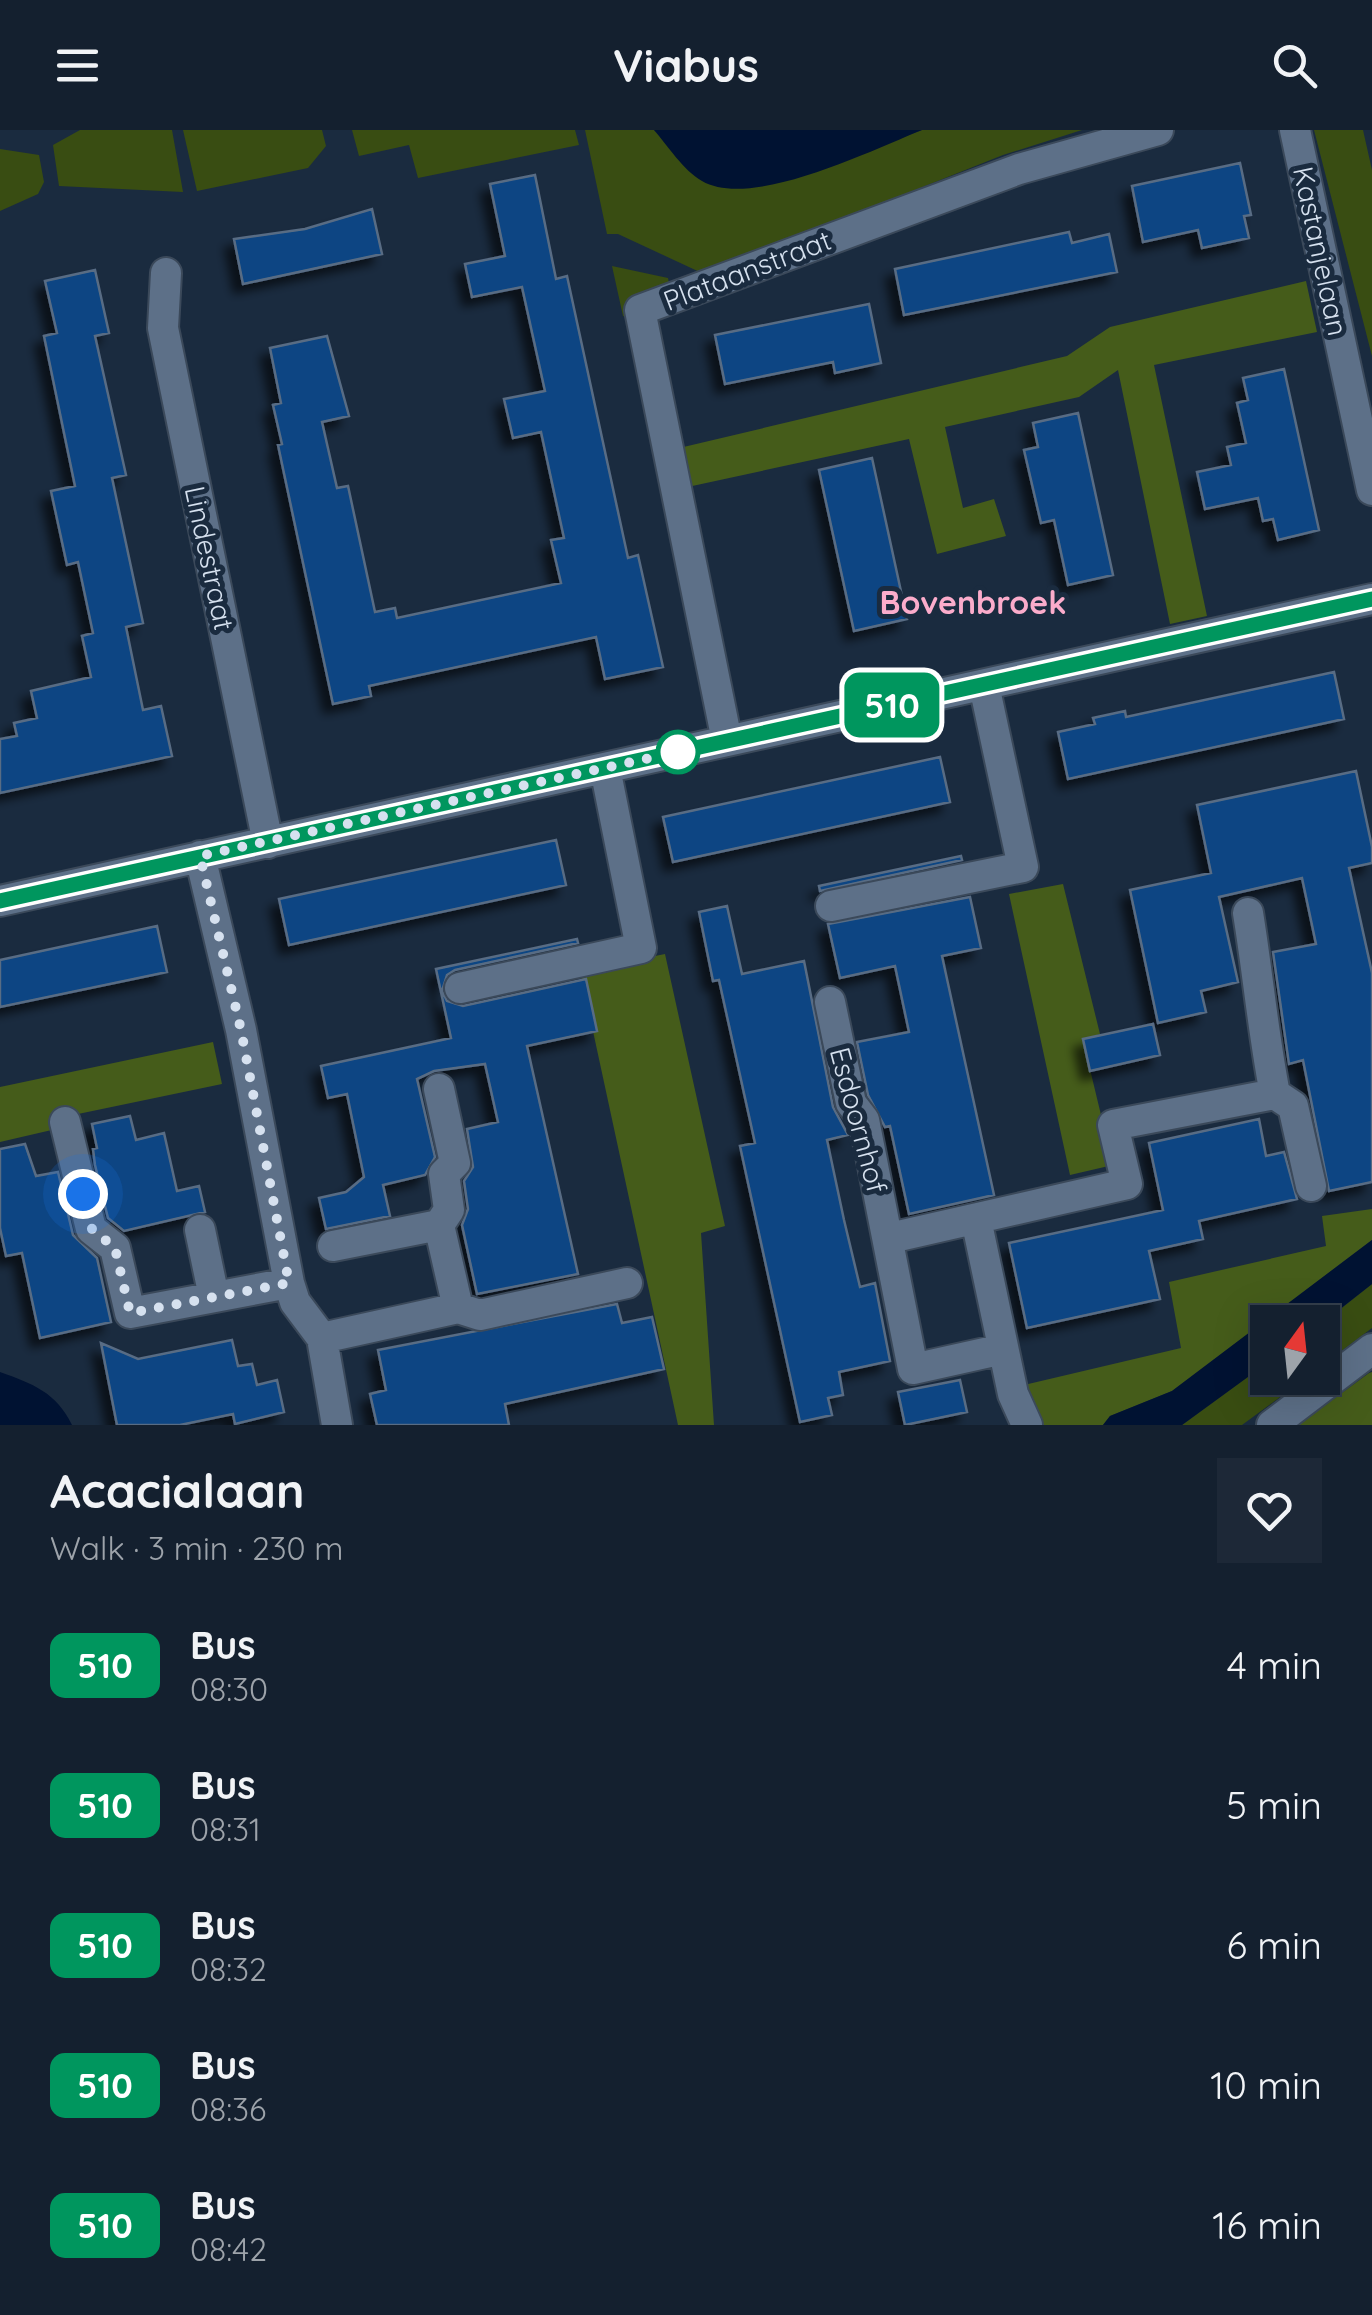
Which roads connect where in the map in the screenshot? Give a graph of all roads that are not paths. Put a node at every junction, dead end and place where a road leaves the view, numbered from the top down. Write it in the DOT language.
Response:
graph roads {
  1 [pos="1158,130"];
  2 [pos="1295,130"];
  3 [pos="166,273"];
  4 [pos="1372,490"];
  5 [pos="1372,599"];
  6 [pos="984,685"];
  7 [pos="727,741"];
  8 [pos="605,768"];
  9 [pos="268,843"];
  10 [pos="200,856"];
  11 [pos="0,901"];
  12 [pos="831,906"];
  13 [pos="1248,912"];
  14 [pos="460,988"];
  15 [pos="830,1002"];
  16 [pos="440,1090"];
  17 [pos="1275,1094"];
  18 [pos="66,1122"];
  19 [pos="1310,1186"];
  20 [pos="976,1219"];
  21 [pos="439,1225"];
  22 [pos="200,1230"];
  23 [pos="890,1238"];
  24 [pos="333,1246"];
  25 [pos="289,1283"];
  26 [pos="627,1283"];
  27 [pos="214,1297"];
  28 [pos="458,1308"];
  29 [pos="322,1338"];
  30 [pos="1372,1349"];
  31 [pos="1003,1350"];
  32 [pos="337,1425"];
  33 [pos="1027,1425"];
  34 [pos="1272,1425"];
  1 -- 7 [label="street, Plataanstraat"];
  2 -- 4 [label="street, Kastanjelaan"];
  3 -- 9 [label="street, Lindestraat"];
  5 -- 6 [label="street"];
  6 -- 7 [label="street"];
  6 -- 12 [label="street"];
  7 -- 8 [label="street"];
  8 -- 9 [label="street"];
  8 -- 14 [label="street"];
  9 -- 10 [label="street"];
  10 -- 11 [label="street"];
  10 -- 25 [label="street"];
  13 -- 17 [label="street"];
  15 -- 23 [label="street, Esdoornhof"];
  16 -- 21 [label="street"];
  17 -- 19 [label="street"];
  17 -- 20 [label="street"];
  18 -- 27 [label="street"];
  20 -- 23 [label="street"];
  20 -- 31 [label="street"];
  21 -- 24 [label="street"];
  21 -- 28 [label="street"];
  22 -- 27 [label="street"];
  23 -- 31 [label="street, Esdoornhof"];
  25 -- 27 [label="street"];
  25 -- 29 [label="street"];
  26 -- 28 [label="street"];
  28 -- 29 [label="street"];
  29 -- 32 [label="street"];
  30 -- 34 [label="street"];
  31 -- 33 [label="street"];
}
